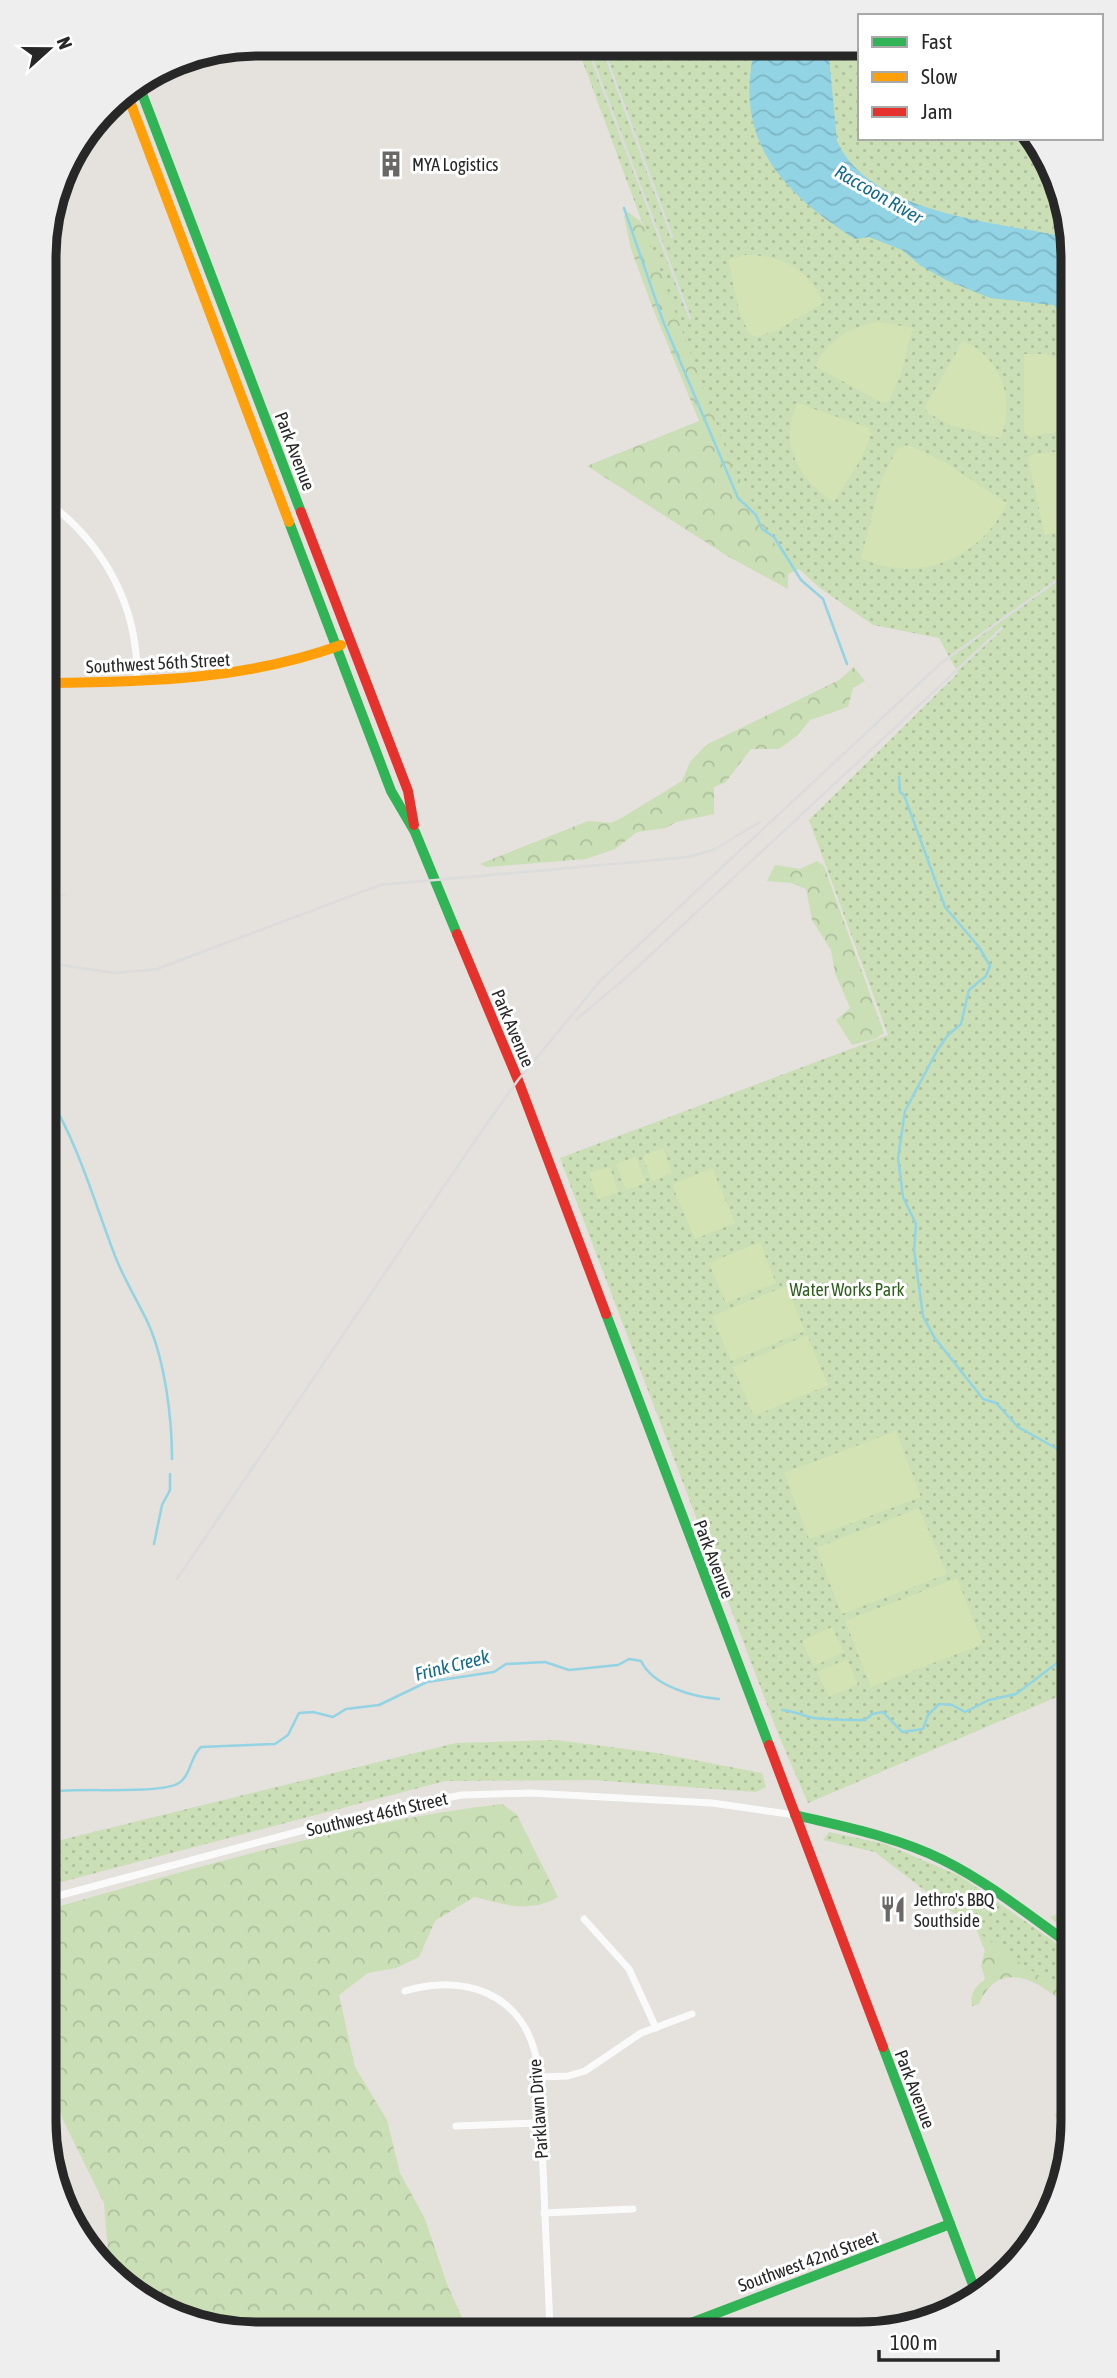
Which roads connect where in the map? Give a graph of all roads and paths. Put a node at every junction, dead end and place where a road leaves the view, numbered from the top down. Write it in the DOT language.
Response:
graph roads {
  1 [pos="142,93"];
  2 [pos="129,102"];
  3 [pos="56,509"];
  4 [pos="350,641"];
  5 [pos="336,647"];
  6 [pos="136,682"];
  7 [pos="56,683"];
  8 [pos="415,832"];
  9 [pos="795,1815"];
  10 [pos="56,1896"];
  11 [pos="584,1919"];
  12 [pos="1061,1938"];
  13 [pos="405,1992"];
  14 [pos="692,2014"];
  15 [pos="656,2028"];
  16 [pos="539,2077"];
  17 [pos="540,2123"];
  18 [pos="456,2126"];
  19 [pos="633,2209"];
  20 [pos="544,2213"];
  21 [pos="950,2224"];
  22 [pos="973,2286"];
  23 [pos="550,2322"];
  24 [pos="694,2322"];
  1 -- 4 [label="main road, Park Avenue"];
  2 -- 5 [label="main road, Park Avenue"];
  3 -- 6 [label="street"];
  4 -- 5 [label="main road, Southwest 56th Street"];
  4 -- 8 [label="main road, Park Avenue"];
  5 -- 6 [label="main road, Southwest 56th Street"];
  5 -- 8 [label="main road, Park Avenue"];
  6 -- 7 [label="main road, Southwest 56th Street"];
  8 -- 9 [label="main road, Park Avenue"];
  9 -- 10 [label="street, Southwest 46th Street"];
  9 -- 12 [label="main road"];
  9 -- 21 [label="main road, Park Avenue"];
  11 -- 15 [label="street"];
  13 -- 16 [label="street, Parklawn Drive"];
  14 -- 15 [label="street"];
  15 -- 16 [label="street"];
  16 -- 17 [label="street, Parklawn Drive"];
  17 -- 18 [label="street"];
  17 -- 20 [label="street, Parklawn Drive"];
  19 -- 20 [label="street"];
  20 -- 23 [label="street, Parklawn Drive"];
  21 -- 22 [label="main road, Park Avenue"];
  21 -- 24 [label="main road, Southwest 42nd Street"];
}
